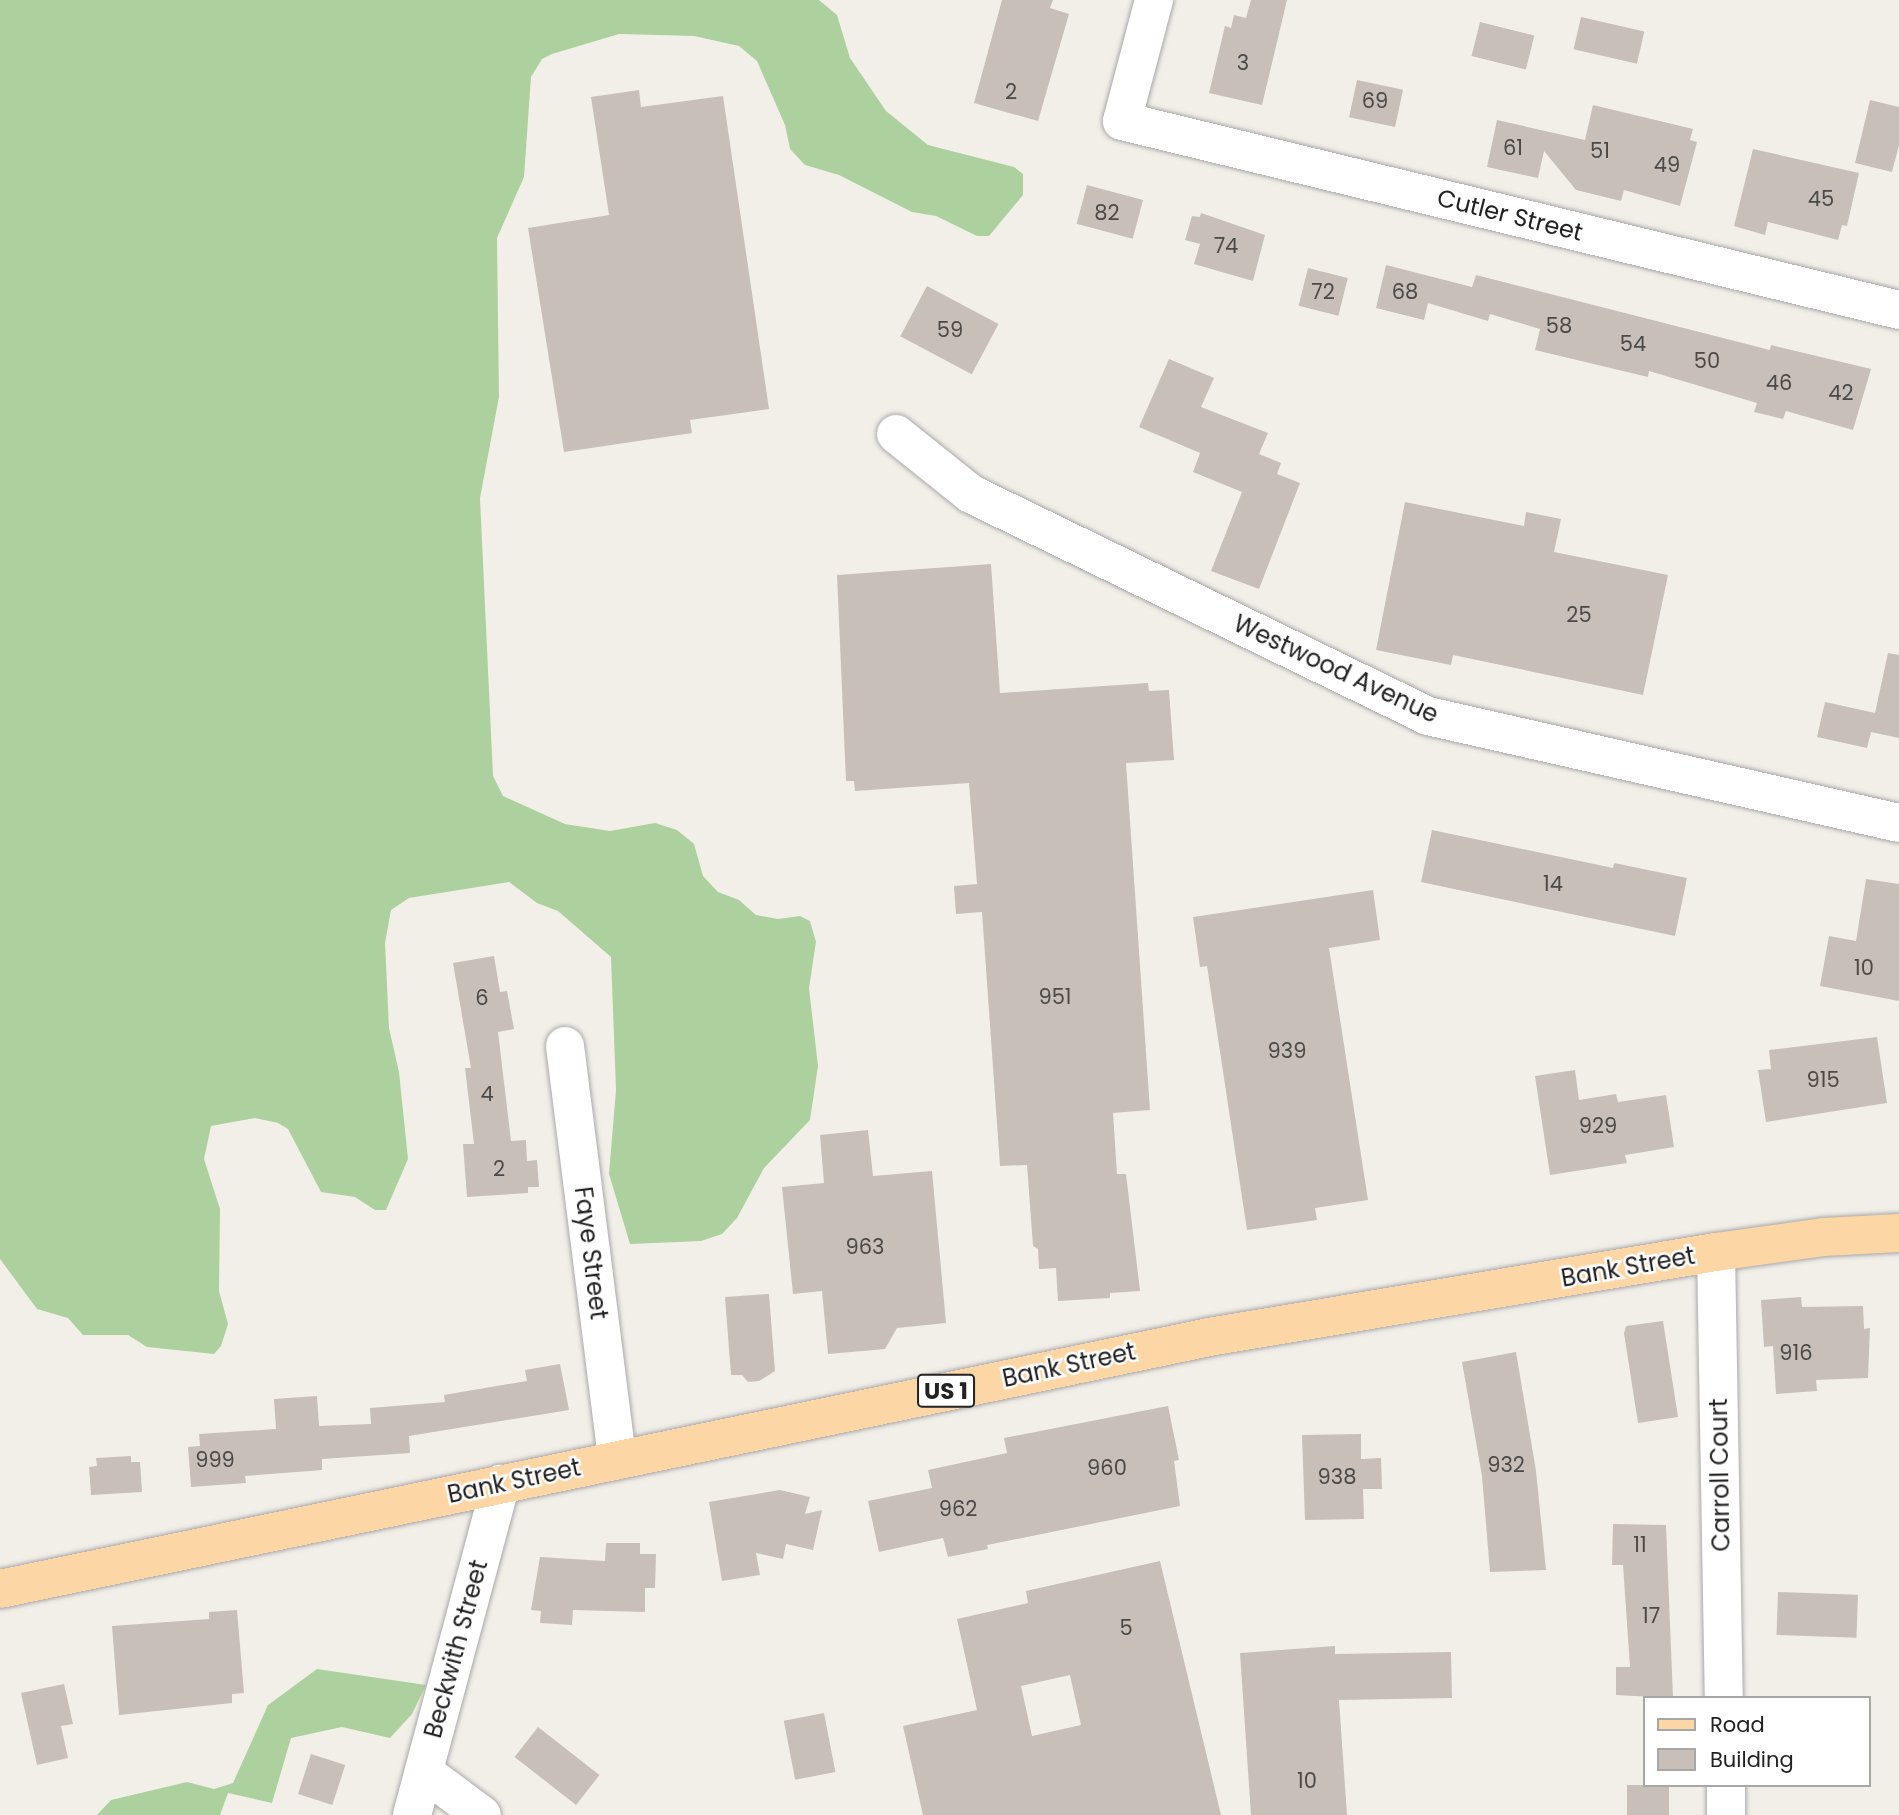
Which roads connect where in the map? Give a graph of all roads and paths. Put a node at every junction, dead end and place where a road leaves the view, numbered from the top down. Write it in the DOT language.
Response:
graph roads {
  1 [pos="1154,0"];
  2 [pos="1899,310"];
  3 [pos="896,434"];
  4 [pos="1899,823"];
  5 [pos="565,1045"];
  6 [pos="1899,1233"];
  7 [pos="1716,1252"];
  8 [pos="617,1460"];
  9 [pos="501,1484"];
  10 [pos="0,1589"];
  11 [pos="1724,1696"];
  12 [pos="424,1772"];
  13 [pos="1726,1787"];
  14 [pos="412,1815"];
  15 [pos="482,1815"];
  16 [pos="1726,1815"];
  1 -- 2 [label="street, Cutler Street"];
  3 -- 4 [label="street, Westwood Avenue"];
  5 -- 8 [label="street, Faye Street"];
  6 -- 7 [label="main road, Bank Street / US 1"];
  7 -- 8 [label="main road, Bank Street / US 1"];
  7 -- 11 [label="street, Carroll Court"];
  8 -- 9 [label="main road, Bank Street / US 1"];
  9 -- 10 [label="main road, Bank Street / US 1"];
  9 -- 12 [label="street, Beckwith Street"];
  12 -- 14 [label="street, Beckwith Street"];
  12 -- 15 [label="street"];
  13 -- 16 [label="street"];
}
